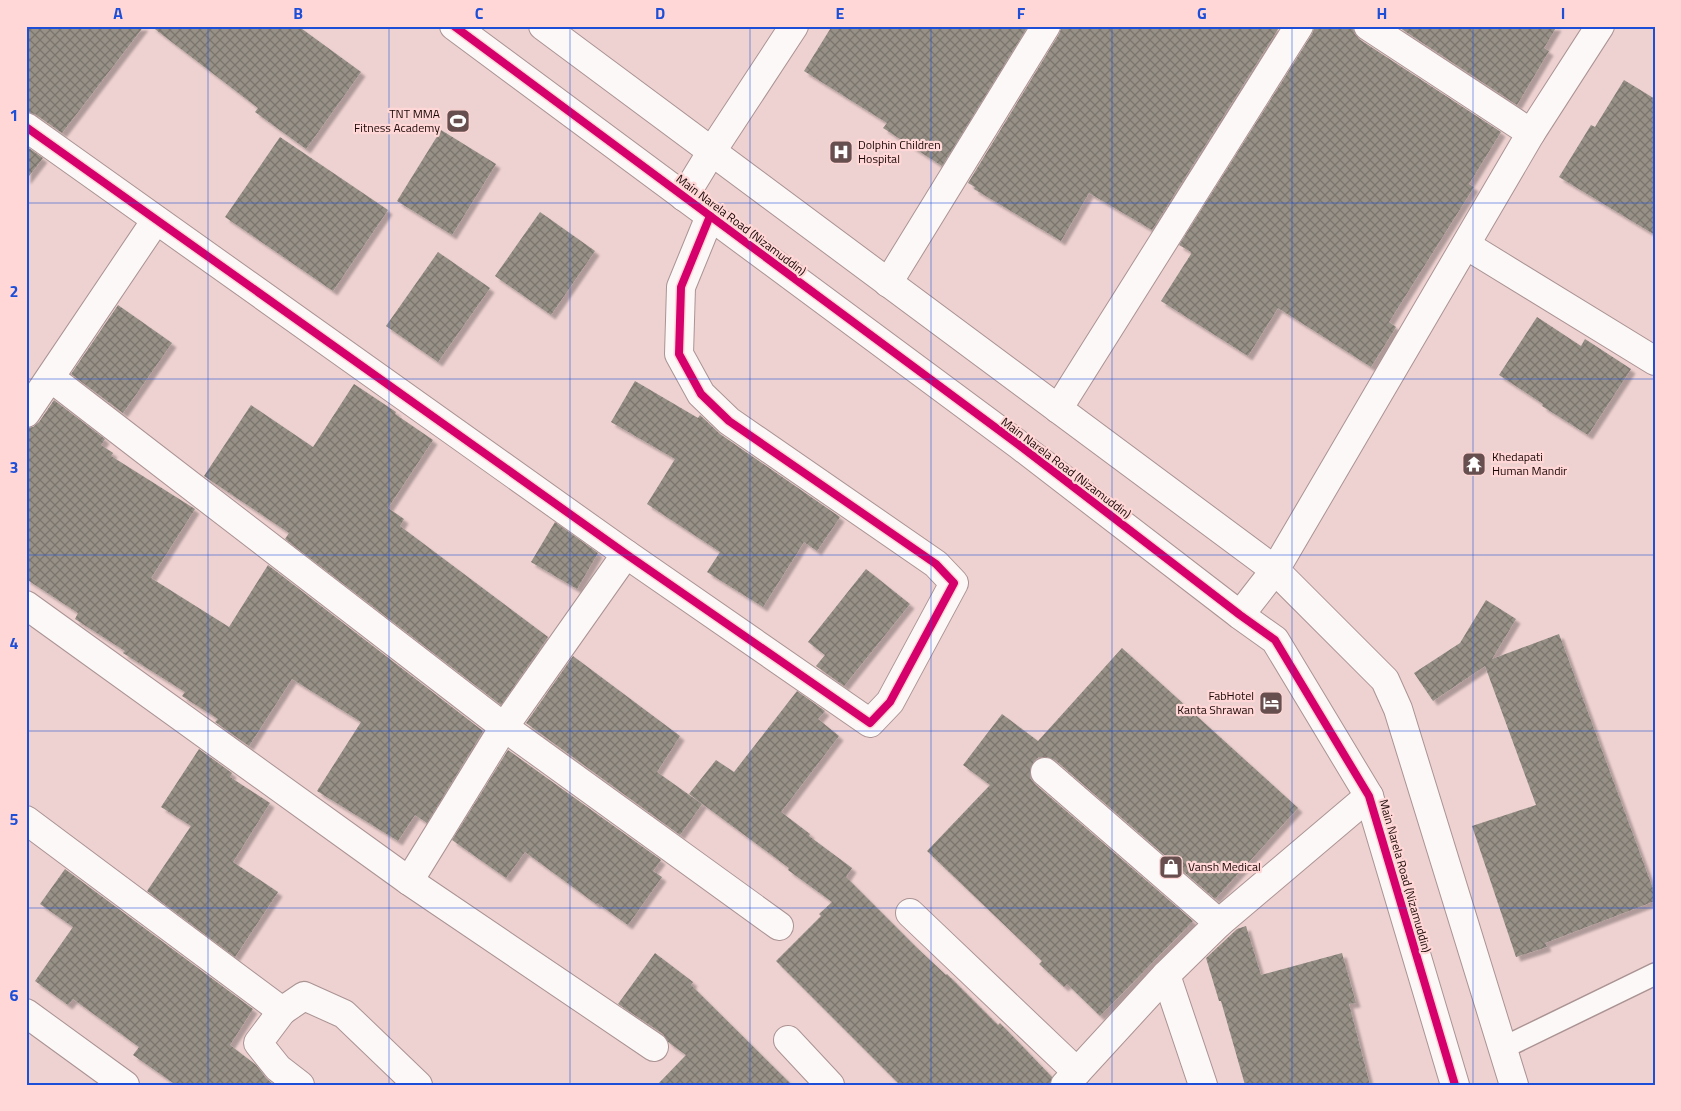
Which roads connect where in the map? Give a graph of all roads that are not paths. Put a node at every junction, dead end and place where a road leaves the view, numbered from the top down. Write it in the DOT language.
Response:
graph roads {
  1 [pos="454,26"];
  2 [pos="542,26"];
  3 [pos="794,26"];
  4 [pos="1046,26"];
  5 [pos="1299,26"];
  6 [pos="1368,26"];
  7 [pos="1600,26"];
  8 [pos="26,127"];
  9 [pos="1531,133"];
  10 [pos="712,151"];
  11 [pos="684,197"];
  12 [pos="710,216"];
  13 [pos="156,220"];
  14 [pos="1466,245"];
  15 [pos="888,283"];
  16 [pos="1655,361"];
  17 [pos="51,378"];
  18 [pos="1058,409"];
  19 [pos="26,413"];
  20 [pos="626,554"];
  21 [pos="1275,570"];
  22 [pos="26,605"];
  23 [pos="1240,615"];
  24 [pos="504,727"];
  25 [pos="1045,772"];
  26 [pos="1369,796"];
  27 [pos="26,820"];
  28 [pos="409,881"];
  29 [pos="910,913"];
  30 [pos="1219,923"];
  31 [pos="779,926"];
  32 [pos="1655,974"];
  33 [pos="1166,975"];
  34 [pos="282,1011"];
  35 [pos="26,1013"];
  36 [pos="788,1040"];
  37 [pos="654,1047"];
  38 [pos="1503,1048"];
  39 [pos="1071,1078"];
  40 [pos="125,1085"];
  41 [pos="300,1085"];
  42 [pos="418,1085"];
  43 [pos="830,1085"];
  44 [pos="1203,1085"];
  45 [pos="1455,1085"];
  46 [pos="1514,1085"];
  1 -- 11 [label="street, Main Narela Road (Nizamuddin)"];
  2 -- 10 [label="street"];
  3 -- 10 [label="street"];
  4 -- 15 [label="street"];
  5 -- 18 [label="street"];
  6 -- 9 [label="street"];
  7 -- 9 [label="street"];
  8 -- 13 [label="street"];
  9 -- 14 [label="street"];
  10 -- 11 [label="street"];
  10 -- 15 [label="street"];
  11 -- 12 [label="street, Main Narela Road (Nizamuddin)"];
  12 -- 20 [label="street"];
  12 -- 23 [label="street, Main Narela Road (Nizamuddin)"];
  13 -- 17 [label="street"];
  13 -- 20 [label="street"];
  14 -- 16 [label="street"];
  14 -- 21 [label="street"];
  15 -- 18 [label="street"];
  17 -- 19 [label="street"];
  17 -- 24 [label="street"];
  18 -- 21 [label="street"];
  20 -- 24 [label="street"];
  21 -- 23 [label="street"];
  21 -- 38 [label="street"];
  22 -- 28 [label="street"];
  23 -- 26 [label="street, Main Narela Road (Nizamuddin)"];
  24 -- 28 [label="street"];
  24 -- 31 [label="street"];
  25 -- 30 [label="street"];
  26 -- 30 [label="street"];
  26 -- 45 [label="street, Main Narela Road (Nizamuddin)"];
  27 -- 34 [label="street"];
  28 -- 37 [label="street"];
  29 -- 39 [label="street"];
  30 -- 33 [label="street"];
  32 -- 38 [label="lane"];
  33 -- 39 [label="street"];
  33 -- 44 [label="street"];
  34 -- 41 [label="street"];
  34 -- 42 [label="street"];
  35 -- 40 [label="street"];
  36 -- 43 [label="street"];
  38 -- 46 [label="street"];
}
